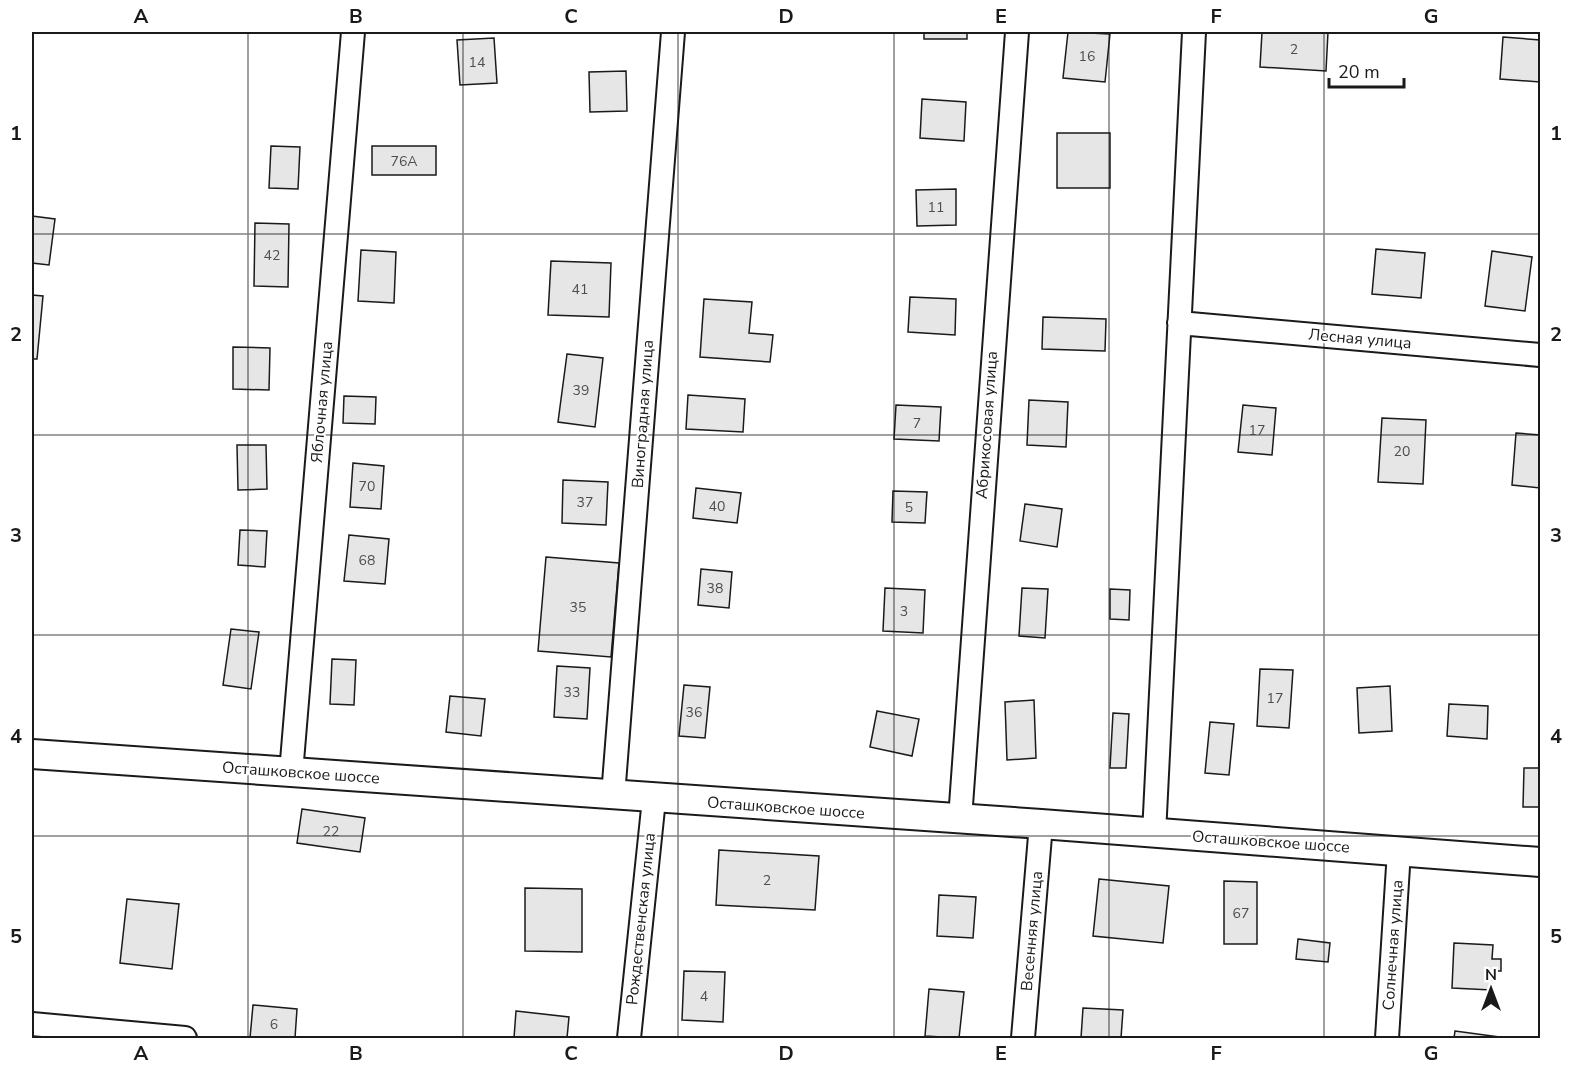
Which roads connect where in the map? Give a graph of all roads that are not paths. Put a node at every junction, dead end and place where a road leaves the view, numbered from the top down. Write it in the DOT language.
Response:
graph roads {
  1 [pos="353,32"];
  2 [pos="673,32"];
  3 [pos="1017,32"];
  4 [pos="1194,32"];
  5 [pos="1179,323"];
  6 [pos="1540,355"];
  7 [pos="32,754"];
  8 [pos="291,773"];
  9 [pos="613,796"];
  10 [pos="654,799"];
  11 [pos="960,819"];
  12 [pos="1041,824"];
  13 [pos="1154,834"];
  14 [pos="1399,851"];
  15 [pos="1540,862"];
  16 [pos="32,1024"];
  17 [pos="185,1038"];
  18 [pos="629,1038"];
  19 [pos="1023,1038"];
  20 [pos="1387,1038"];
  1 -- 8 [label="street, Яблочная улица"];
  2 -- 9 [label="street, Виноградная улица"];
  3 -- 11 [label="street, Абрикосовая улица"];
  4 -- 5 [label="street"];
  5 -- 6 [label="street, Лесная улица"];
  5 -- 13 [label="street"];
  7 -- 8 [label="street, Осташковское шоссе"];
  8 -- 9 [label="street, Осташковское шоссе"];
  9 -- 10 [label="street, Осташковское шоссе"];
  10 -- 11 [label="street, Осташковское шоссе"];
  10 -- 18 [label="street, Рождественская улица"];
  11 -- 12 [label="street, Осташковское шоссе"];
  12 -- 13 [label="street, Осташковское шоссе"];
  12 -- 19 [label="street, Весенняя улица"];
  13 -- 14 [label="street, Осташковское шоссе"];
  14 -- 15 [label="street, Осташковское шоссе"];
  14 -- 20 [label="street, Солнечная улица"];
  16 -- 17 [label="street"];
}
